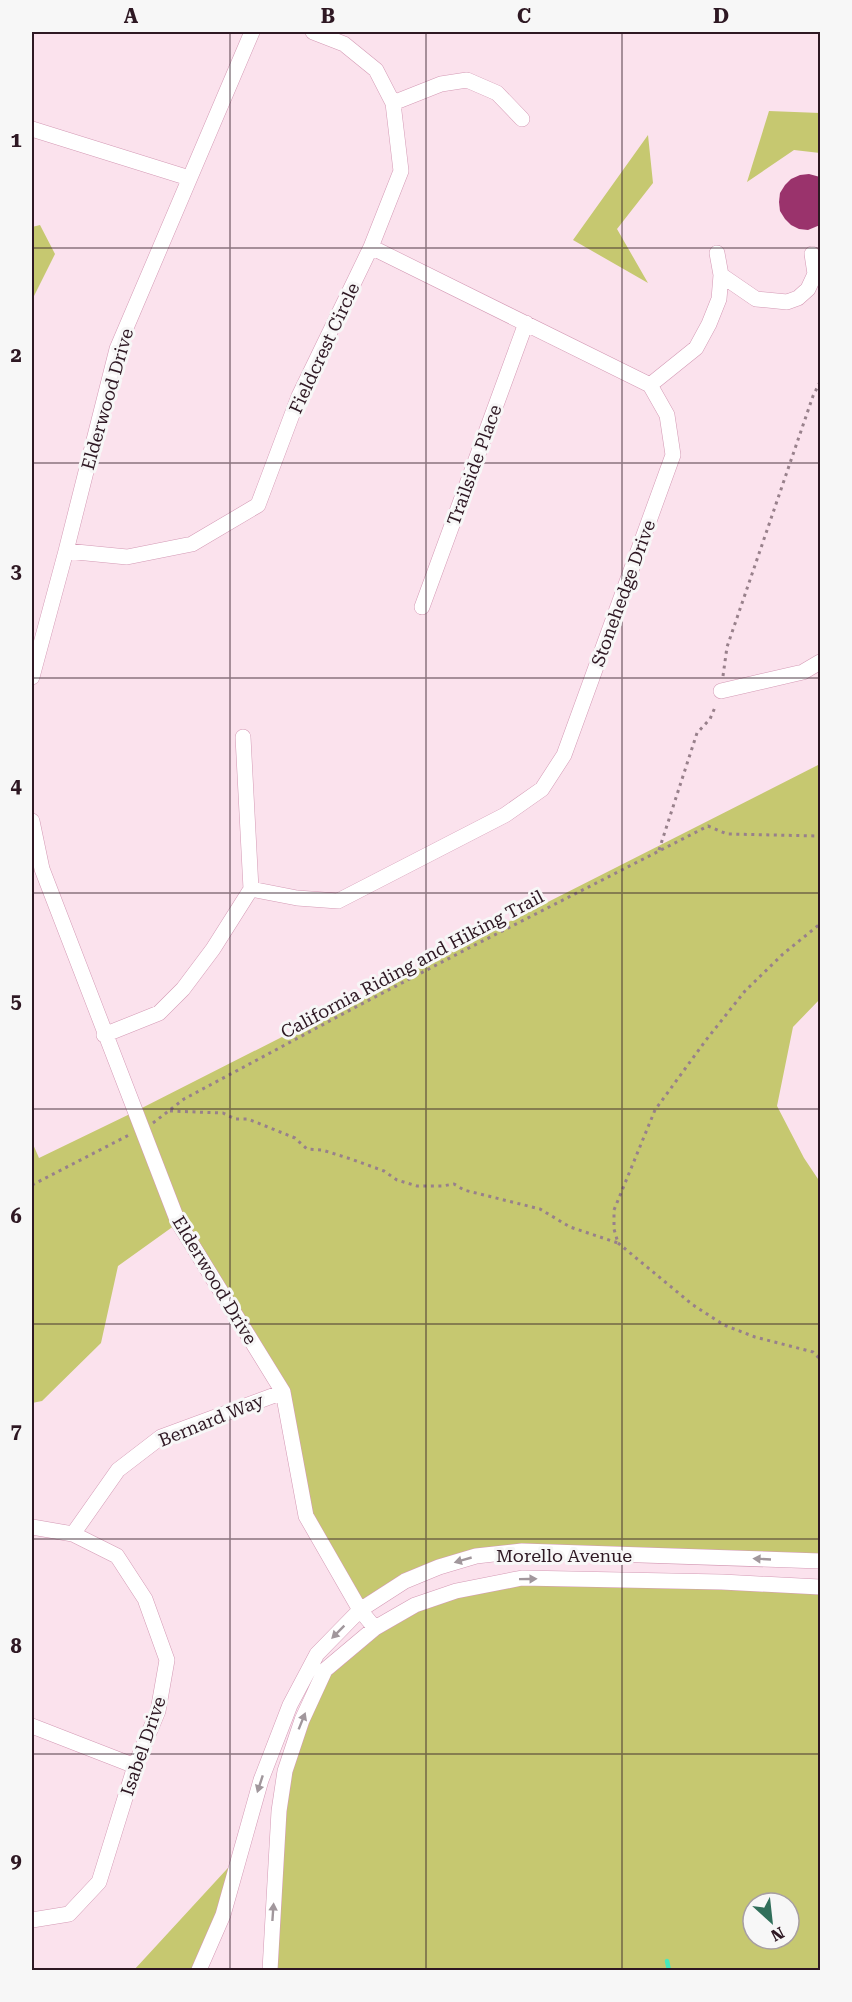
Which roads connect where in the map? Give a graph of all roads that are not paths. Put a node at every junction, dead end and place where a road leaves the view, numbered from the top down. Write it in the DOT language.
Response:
graph roads {
  1 [pos="252,32"];
  2 [pos="313,32"];
  3 [pos="393,103"];
  4 [pos="522,119"];
  5 [pos="32,129"];
  6 [pos="189,178"];
  7 [pos="371,247"];
  8 [pos="717,254"];
  9 [pos="812,254"];
  10 [pos="721,275"];
  11 [pos="526,323"];
  12 [pos="650,385"];
  13 [pos="66,550"];
  14 [pos="422,607"];
  15 [pos="820,662"];
  16 [pos="32,677"];
  17 [pos="721,691"];
  18 [pos="243,737"];
  19 [pos="32,821"];
  20 [pos="251,889"];
  21 [pos="104,1035"];
  22 [pos="283,1392"];
  23 [pos="32,1527"];
  24 [pos="73,1534"];
  25 [pos="820,1561"];
  26 [pos="820,1587"];
  27 [pos="360,1610"];
  28 [pos="375,1628"];
  29 [pos="32,1725"];
  30 [pos="135,1766"];
  31 [pos="32,1920"];
  32 [pos="199,1971"];
  33 [pos="270,1971"];
  1 -- 6 [label="street, Elderwood Drive"];
  2 -- 3 [label="street, Fieldcrest Circle"];
  3 -- 4 [label="street"];
  3 -- 7 [label="street, Fieldcrest Circle"];
  5 -- 6 [label="street"];
  6 -- 13 [label="street, Elderwood Drive"];
  7 -- 11 [label="street"];
  7 -- 13 [label="street, Fieldcrest Circle"];
  8 -- 10 [label="street"];
  9 -- 10 [label="street"];
  10 -- 12 [label="street"];
  11 -- 12 [label="street"];
  11 -- 14 [label="street, Trailside Place"];
  12 -- 20 [label="street, Stonehedge Drive"];
  13 -- 16 [label="street, Elderwood Drive"];
  15 -- 17 [label="street"];
  18 -- 20 [label="street"];
  19 -- 21 [label="street, Elderwood Drive"];
  20 -- 21 [label="street"];
  21 -- 22 [label="street, Elderwood Drive"];
  22 -- 24 [label="street, Bernard Way"];
  22 -- 27 [label="street, Elderwood Drive"];
  23 -- 24 [label="street, Isabel Drive"];
  24 -- 30 [label="street, Isabel Drive"];
  25 -- 27 [label="street, Morello Avenue, one-way"];
  28 -- 26 [label="street, Morello Avenue, one-way"];
  27 -- 28 [label="street, Elderwood Drive"];
  27 -- 32 [label="street, Morello Avenue, one-way"];
  33 -- 28 [label="street, Morello Avenue, one-way"];
  29 -- 30 [label="street"];
  30 -- 31 [label="street, Isabel Drive"];
}
